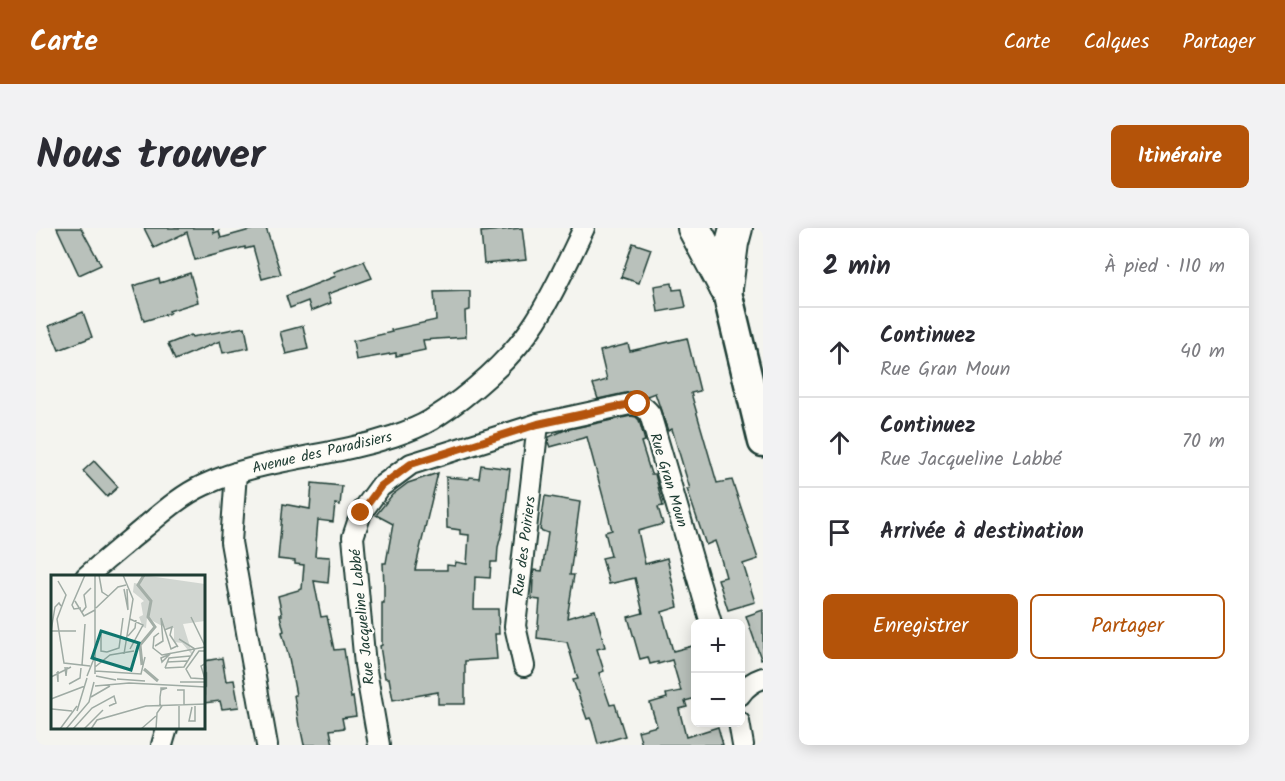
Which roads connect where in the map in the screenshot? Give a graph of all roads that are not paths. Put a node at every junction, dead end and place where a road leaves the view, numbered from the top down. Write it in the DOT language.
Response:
graph roads {
  1 [pos="584,228"];
  2 [pos="694,228"];
  3 [pos="736,228"];
  4 [pos="726,288"];
  5 [pos="538,424"];
  6 [pos="763,442"];
  7 [pos="236,473"];
  8 [pos="88,575"];
  9 [pos="710,619"];
  10 [pos="524,666"];
  11 [pos="763,678"];
  12 [pos="745,689"];
  13 [pos="740,727"];
  14 [pos="167,730"];
  15 [pos="162,745"];
  16 [pos="267,745"];
  17 [pos="379,745"];
  18 [pos="743,745"];
  1 -- 7 [label="street, Avenue des Paradisiers"];
  2 -- 4 [label="main road"];
  3 -- 4 [label="main road"];
  4 -- 6 [label="main road"];
  5 -- 9 [label="street, Rue Gran Moun"];
  5 -- 10 [label="street, Rue des Poiriers"];
  5 -- 17 [label="street, Rue Jacqueline Labbé"];
  7 -- 8 [label="street"];
  7 -- 16 [label="street, Avenue des Paradisiers"];
  11 -- 12 [label="street"];
  13 -- 18 [label="street"];
  14 -- 15 [label="street"];
}
